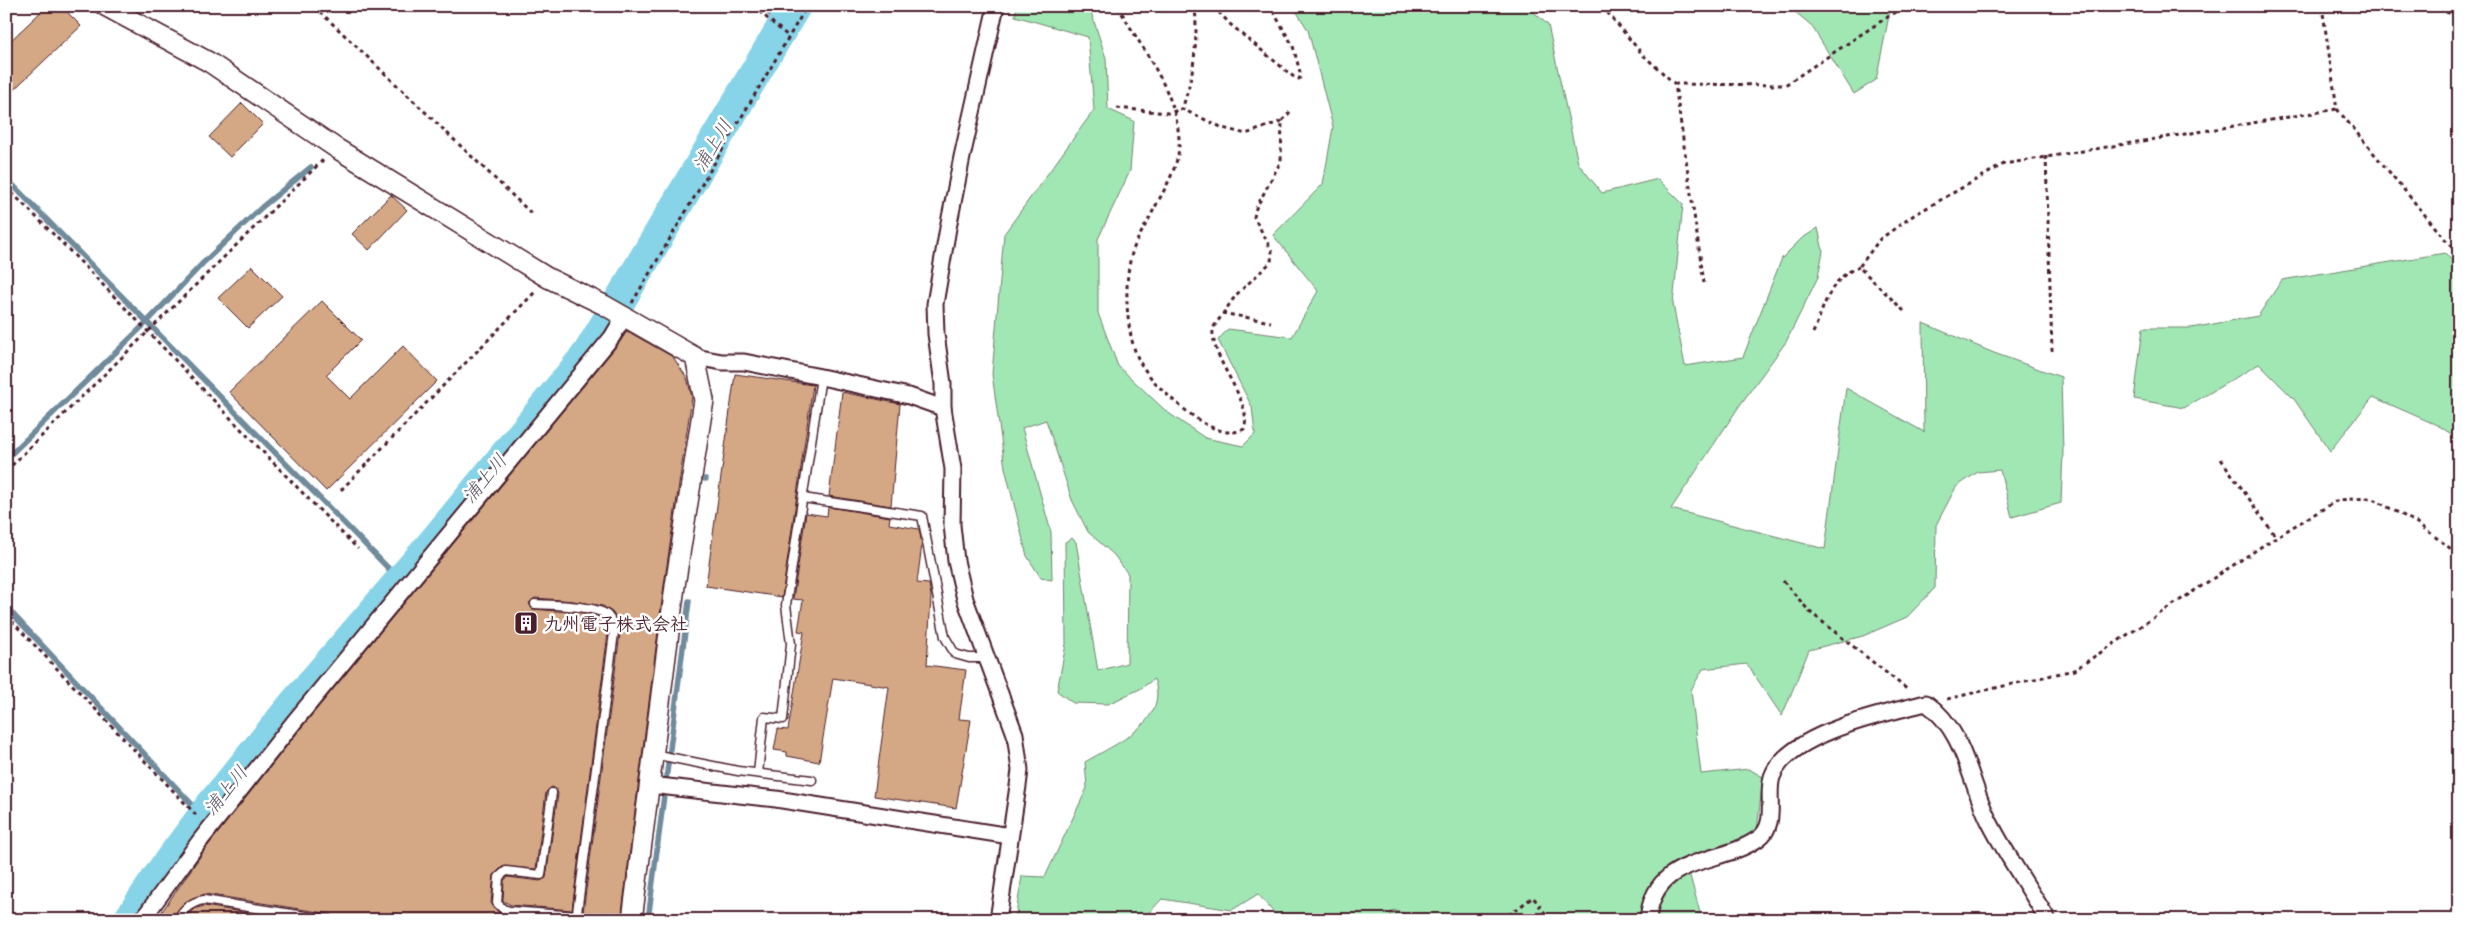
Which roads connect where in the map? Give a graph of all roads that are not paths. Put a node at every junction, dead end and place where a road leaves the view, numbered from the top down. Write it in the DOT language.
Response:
graph roads {
  1 [pos="105,6"];
  2 [pos="996,6"];
  3 [pos="616,312"];
  4 [pos="695,357"];
  5 [pos="821,377"];
  6 [pos="943,408"];
  7 [pos="803,498"];
  8 [pos="535,604"];
  9 [pos="986,658"];
  10 [pos="657,755"];
  11 [pos="758,773"];
  12 [pos="812,780"];
  13 [pos="660,786"];
  14 [pos="552,793"];
  15 [pos="1010,836"];
  16 [pos="577,918"];
  17 [pos="142,920"];
  18 [pos="177,920"];
  19 [pos="330,920"];
  20 [pos="632,920"];
  21 [pos="998,920"];
  22 [pos="1648,920"];
  23 [pos="2048,920"];
  1 -- 3 [label="street"];
  2 -- 6 [label="street"];
  3 -- 4 [label="street"];
  3 -- 17 [label="street"];
  4 -- 5 [label="street"];
  4 -- 10 [label="street"];
  5 -- 6 [label="street"];
  5 -- 7 [label="lane"];
  6 -- 9 [label="street"];
  7 -- 9 [label="lane"];
  7 -- 11 [label="lane"];
  8 -- 16 [label="lane"];
  9 -- 15 [label="street"];
  10 -- 11 [label="lane"];
  10 -- 13 [label="street"];
  11 -- 12 [label="lane"];
  13 -- 15 [label="street"];
  13 -- 20 [label="street"];
  14 -- 16 [label="lane"];
  15 -- 21 [label="street"];
  18 -- 19 [label="lane"];
  22 -- 23 [label="street"];
}
